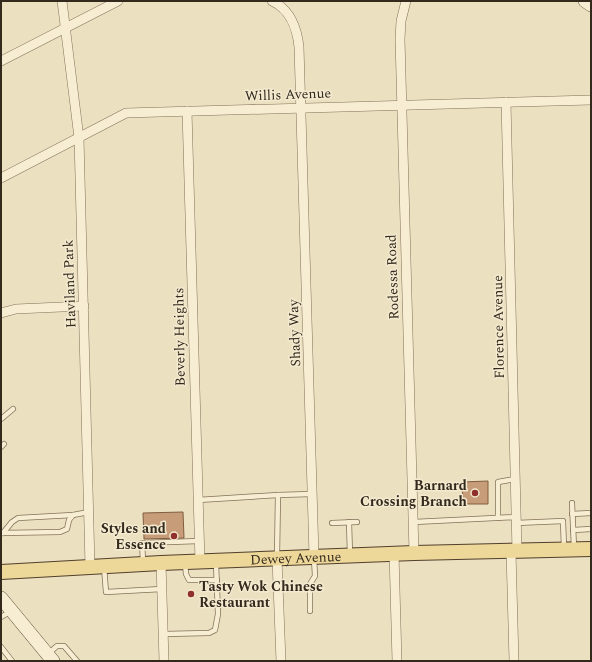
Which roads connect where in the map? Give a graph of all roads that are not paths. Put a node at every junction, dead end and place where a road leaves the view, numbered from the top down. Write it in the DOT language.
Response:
graph roads {
  1 [pos="62,1"];
  2 [pos="118,1"];
  3 [pos="272,1"];
  4 [pos="406,1"];
  5 [pos="585,1"];
  6 [pos="591,5"];
  7 [pos="66,27"];
  8 [pos="1,61"];
  9 [pos="591,100"];
  10 [pos="506,102"];
  11 [pos="401,105"];
  12 [pos="302,108"];
  13 [pos="187,111"];
  14 [pos="79,138"];
  15 [pos="1,178"];
  16 [pos="84,306"];
  17 [pos="1,314"];
  18 [pos="13,409"];
  19 [pos="1,419"];
  20 [pos="516,479"];
  21 [pos="312,494"];
  22 [pos="278,495"];
  23 [pos="197,500"];
  24 [pos="572,503"];
  25 [pos="89,512"];
  26 [pos="591,513"];
  27 [pos="572,514"];
  28 [pos="73,515"];
  29 [pos="498,518"];
  30 [pos="516,520"];
  31 [pos="349,522"];
  32 [pos="357,522"];
  33 [pos="414,522"];
  34 [pos="332,523"];
  35 [pos="591,529"];
  36 [pos="573,530"];
  37 [pos="2,533"];
  38 [pos="199,541"];
  39 [pos="591,549"];
  40 [pos="569,550"];
  41 [pos="414,552"];
  42 [pos="514,552"];
  43 [pos="394,554"];
  44 [pos="350,555"];
  45 [pos="314,556"];
  46 [pos="277,559"];
  47 [pos="216,561"];
  48 [pos="185,562"];
  49 [pos="200,562"];
  50 [pos="161,563"];
  51 [pos="143,564"];
  52 [pos="90,566"];
  53 [pos="104,566"];
  54 [pos="1,572"];
  55 [pos="217,580"];
  56 [pos="162,588"];
  57 [pos="1,598"];
  58 [pos="310,611"];
  59 [pos="7,614"];
  60 [pos="164,634"];
  61 [pos="1,647"];
  62 [pos="50,658"];
  63 [pos="12,661"];
  64 [pos="77,661"];
  65 [pos="164,661"];
  66 [pos="281,661"];
  67 [pos="396,661"];
  68 [pos="514,661"];
  1 -- 7 [label="street, Haviland Park"];
  2 -- 7 [label="street"];
  3 -- 12 [label="street, Shady Way"];
  4 -- 11 [label="street, Rodessa Road"];
  5 -- 6 [label="street"];
  7 -- 8 [label="street"];
  7 -- 14 [label="street, Haviland Park"];
  9 -- 10 [label="street, Willis Avenue"];
  10 -- 11 [label="street, Willis Avenue"];
  10 -- 20 [label="street, Florence Avenue"];
  11 -- 12 [label="street, Willis Avenue"];
  11 -- 33 [label="street, Rodessa Road"];
  12 -- 13 [label="street, Willis Avenue"];
  12 -- 21 [label="street, Shady Way"];
  13 -- 14 [label="street, Willis Avenue"];
  13 -- 23 [label="street, Beverly Heights"];
  14 -- 15 [label="street, Willis Avenue"];
  14 -- 16 [label="street, Haviland Park"];
  16 -- 17 [label="street"];
  16 -- 25 [label="street, Haviland Park"];
  18 -- 19 [label="lane"];
  20 -- 29 [label="lane"];
  20 -- 30 [label="street, Florence Avenue"];
  21 -- 22 [label="lane"];
  21 -- 45 [label="street, Shady Way"];
  22 -- 23 [label="lane"];
  22 -- 46 [label="lane"];
  23 -- 38 [label="street, Beverly Heights"];
  24 -- 27 [label="lane"];
  25 -- 28 [label="lane"];
  25 -- 52 [label="street, Haviland Park"];
  26 -- 27 [label="lane"];
  27 -- 36 [label="lane"];
  28 -- 37 [label="lane"];
  28 -- 37 [label="lane"];
  29 -- 30 [label="lane"];
  29 -- 33 [label="lane"];
  30 -- 40 [label="lane"];
  30 -- 42 [label="street, Florence Avenue"];
  31 -- 32 [label="lane"];
  31 -- 34 [label="lane"];
  31 -- 44 [label="lane"];
  33 -- 41 [label="street, Rodessa Road"];
  35 -- 36 [label="lane"];
  36 -- 40 [label="lane"];
  38 -- 49 [label="street, Beverly Heights"];
  38 -- 51 [label="lane"];
  39 -- 40 [label="main road, Dewey Avenue"];
  40 -- 42 [label="main road, Dewey Avenue"];
  41 -- 42 [label="main road, Dewey Avenue"];
  41 -- 43 [label="main road, Dewey Avenue"];
  42 -- 68 [label="street, Florence Avenue"];
  43 -- 44 [label="main road, Dewey Avenue"];
  43 -- 67 [label="street"];
  44 -- 45 [label="main road, Dewey Avenue"];
  45 -- 46 [label="main road, Dewey Avenue"];
  45 -- 58 [label="lane"];
  46 -- 47 [label="main road, Dewey Avenue"];
  46 -- 66 [label="street"];
  47 -- 49 [label="main road, Dewey Avenue"];
  47 -- 55 [label="lane"];
  48 -- 49 [label="main road, Dewey Avenue"];
  48 -- 50 [label="main road, Dewey Avenue"];
  48 -- 55 [label="lane"];
  50 -- 51 [label="main road, Dewey Avenue"];
  50 -- 56 [label="street"];
  51 -- 53 [label="main road, Dewey Avenue"];
  52 -- 53 [label="main road, Dewey Avenue"];
  52 -- 54 [label="main road, Dewey Avenue"];
  53 -- 56 [label="lane"];
  55 -- 60 [label="lane"];
  56 -- 60 [label="street"];
  57 -- 59 [label="street"];
  59 -- 62 [label="street"];
  60 -- 65 [label="street"];
  61 -- 63 [label="lane"];
  62 -- 64 [label="lane"];
}
